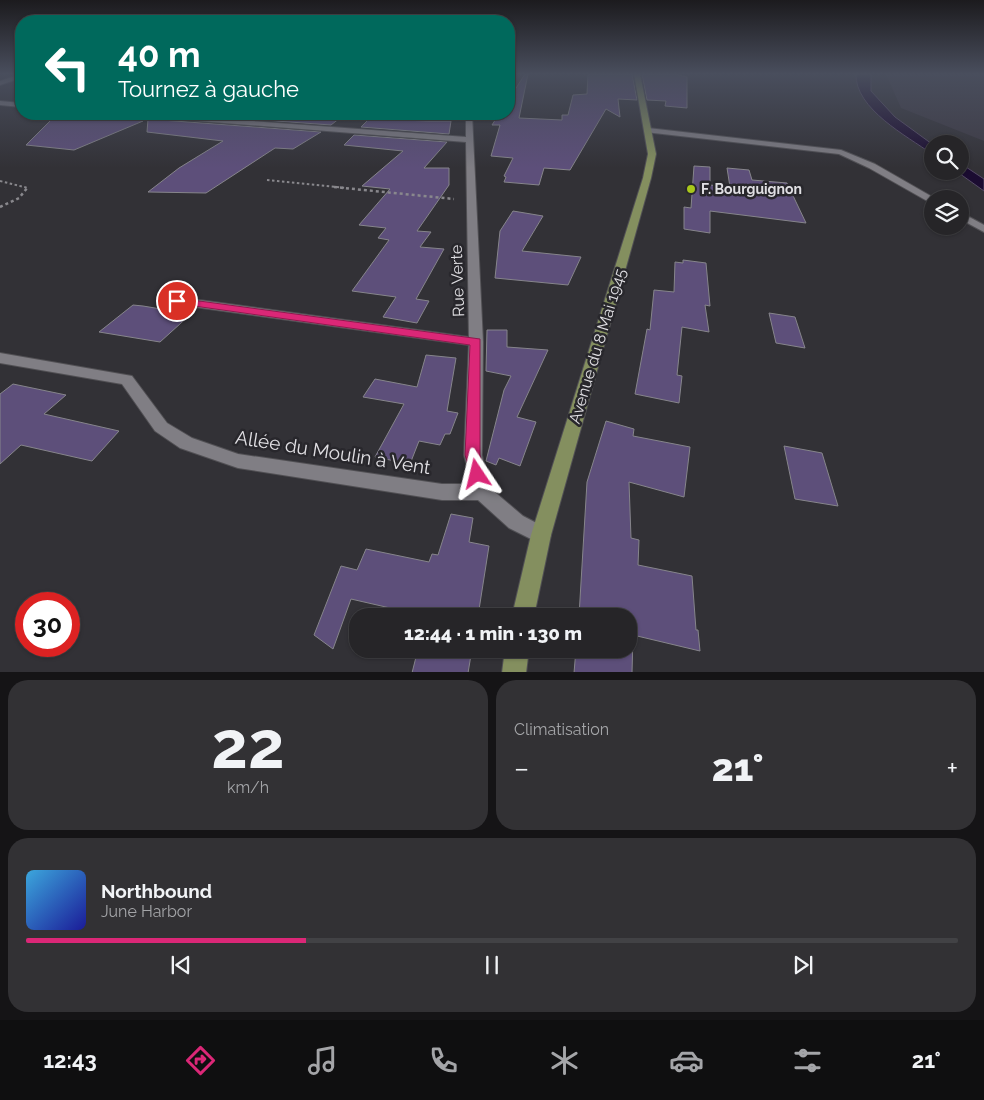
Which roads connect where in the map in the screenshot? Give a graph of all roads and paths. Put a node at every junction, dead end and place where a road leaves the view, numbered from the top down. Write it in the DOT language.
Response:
graph roads {
  1 [pos="643,105"];
  2 [pos="212,120"];
  3 [pos="470,120"];
  4 [pos="648,130"];
  5 [pos="469,140"];
  6 [pos="267,180"];
  7 [pos="0,181"];
  8 [pos="924,195"];
  9 [pos="472,201"];
  10 [pos="0,207"];
  11 [pos="969,221"];
  12 [pos="984,229"];
  13 [pos="177,301"];
  14 [pos="476,342"];
  15 [pos="0,358"];
  16 [pos="482,492"];
  17 [pos="541,535"];
  18 [pos="525,608"];
  19 [pos="516,658"];
  20 [pos="514,672"];
  1 -- 4 [label="main road, Avenue du 8 Mai 1945"];
  2 -- 5 [label="street"];
  3 -- 5 [label="street, Rue Verte"];
  4 -- 8 [label="street"];
  4 -- 17 [label="main road, Avenue du 8 Mai 1945"];
  5 -- 9 [label="street, Rue Verte"];
  6 -- 9 [label="path"];
  7 -- 10 [label="path"];
  9 -- 14 [label="street, Rue Verte"];
  11 -- 12 [label="street"];
  13 -- 14 [label="street"];
  14 -- 16 [label="street, Rue Verte"];
  15 -- 16 [label="street, Allée du Moulin à Vent"];
  16 -- 17 [label="street"];
  17 -- 18 [label="main road, Avenue du 8 Mai 1945"];
  19 -- 20 [label="main road"];
}
